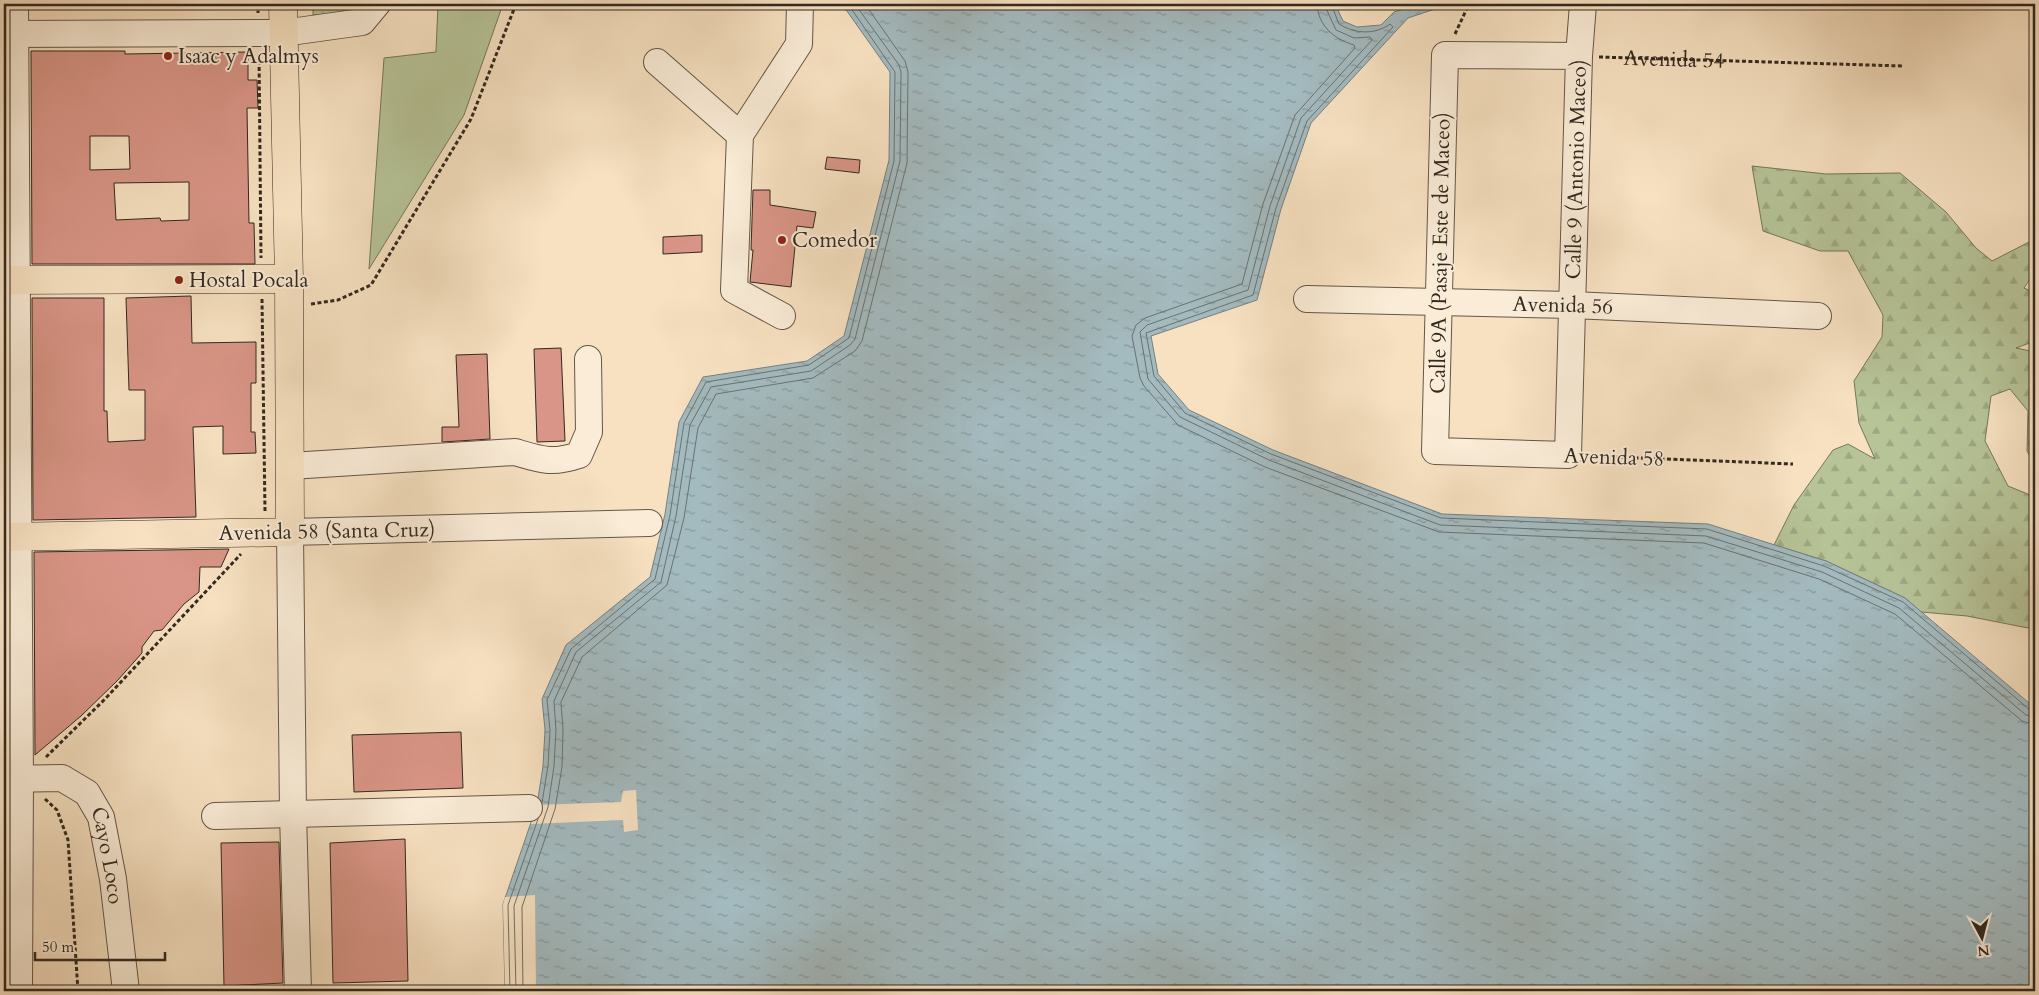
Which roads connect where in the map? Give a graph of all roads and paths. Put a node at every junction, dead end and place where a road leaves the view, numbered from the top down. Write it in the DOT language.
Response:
graph roads {
  1 [pos="15,4"];
  2 [pos="283,4"];
  3 [pos="377,4"];
  4 [pos="516,4"];
  5 [pos="800,4"];
  6 [pos="1469,4"];
  7 [pos="1583,4"];
  8 [pos="283,33"];
  9 [pos="10,34"];
  10 [pos="1445,55"];
  11 [pos="1579,56"];
  12 [pos="657,62"];
  13 [pos="1903,66"];
  14 [pos="740,135"];
  15 [pos="289,279"];
  16 [pos="10,280"];
  17 [pos="1307,299"];
  18 [pos="1438,303"];
  19 [pos="1572,305"];
  20 [pos="289,306"];
  21 [pos="782,316"];
  22 [pos="1818,316"];
  23 [pos="588,360"];
  24 [pos="1435,451"];
  25 [pos="1568,455"];
  26 [pos="1793,464"];
  27 [pos="290,466"];
  28 [pos="649,523"];
  29 [pos="290,532"];
  30 [pos="263,533"];
  31 [pos="11,537"];
  32 [pos="12,779"];
  33 [pos="529,808"];
  34 [pos="293,814"];
  35 [pos="214,816"];
  36 [pos="18,991"];
  37 [pos="78,991"];
  38 [pos="126,991"];
  39 [pos="298,991"];
  1 -- 9 [label="street"];
  2 -- 8 [label="main road"];
  3 -- 8 [label="street"];
  4 -- 20 [label="path"];
  5 -- 14 [label="street"];
  6 -- 10 [label="path"];
  7 -- 11 [label="street, Calle 9 (Antonio Maceo)"];
  8 -- 9 [label="street"];
  8 -- 15 [label="main road"];
  9 -- 16 [label="street"];
  10 -- 11 [label="street"];
  10 -- 18 [label="street, Calle 9A (Pasaje Este de Maceo)"];
  11 -- 13 [label="path, Avenida 54"];
  11 -- 19 [label="street, Calle 9 (Antonio Maceo)"];
  12 -- 14 [label="street"];
  14 -- 21 [label="street"];
  15 -- 16 [label="main road"];
  15 -- 20 [label="main road"];
  16 -- 31 [label="street"];
  17 -- 18 [label="street, Avenida 56"];
  18 -- 19 [label="street, Avenida 56"];
  18 -- 24 [label="street, Calle 9A (Pasaje Este de Maceo)"];
  19 -- 22 [label="street, Avenida 56"];
  19 -- 25 [label="street, Calle 9 (Antonio Maceo)"];
  20 -- 27 [label="main road"];
  23 -- 27 [label="street"];
  24 -- 25 [label="street, Avenida 58"];
  25 -- 26 [label="path, Avenida 58"];
  27 -- 29 [label="main road"];
  28 -- 29 [label="street, Avenida 58 (Santa Cruz)"];
  29 -- 30 [label="main road, Avenida 58 (Santa Cruz)"];
  29 -- 34 [label="street"];
  30 -- 31 [label="main road, Avenida 58 (Santa Cruz)"];
  30 -- 32 [label="path"];
  31 -- 32 [label="street"];
  32 -- 36 [label="street"];
  32 -- 37 [label="path"];
  32 -- 38 [label="street, Cayo Loco"];
  33 -- 34 [label="street"];
  34 -- 35 [label="street"];
  34 -- 39 [label="street"];
}
